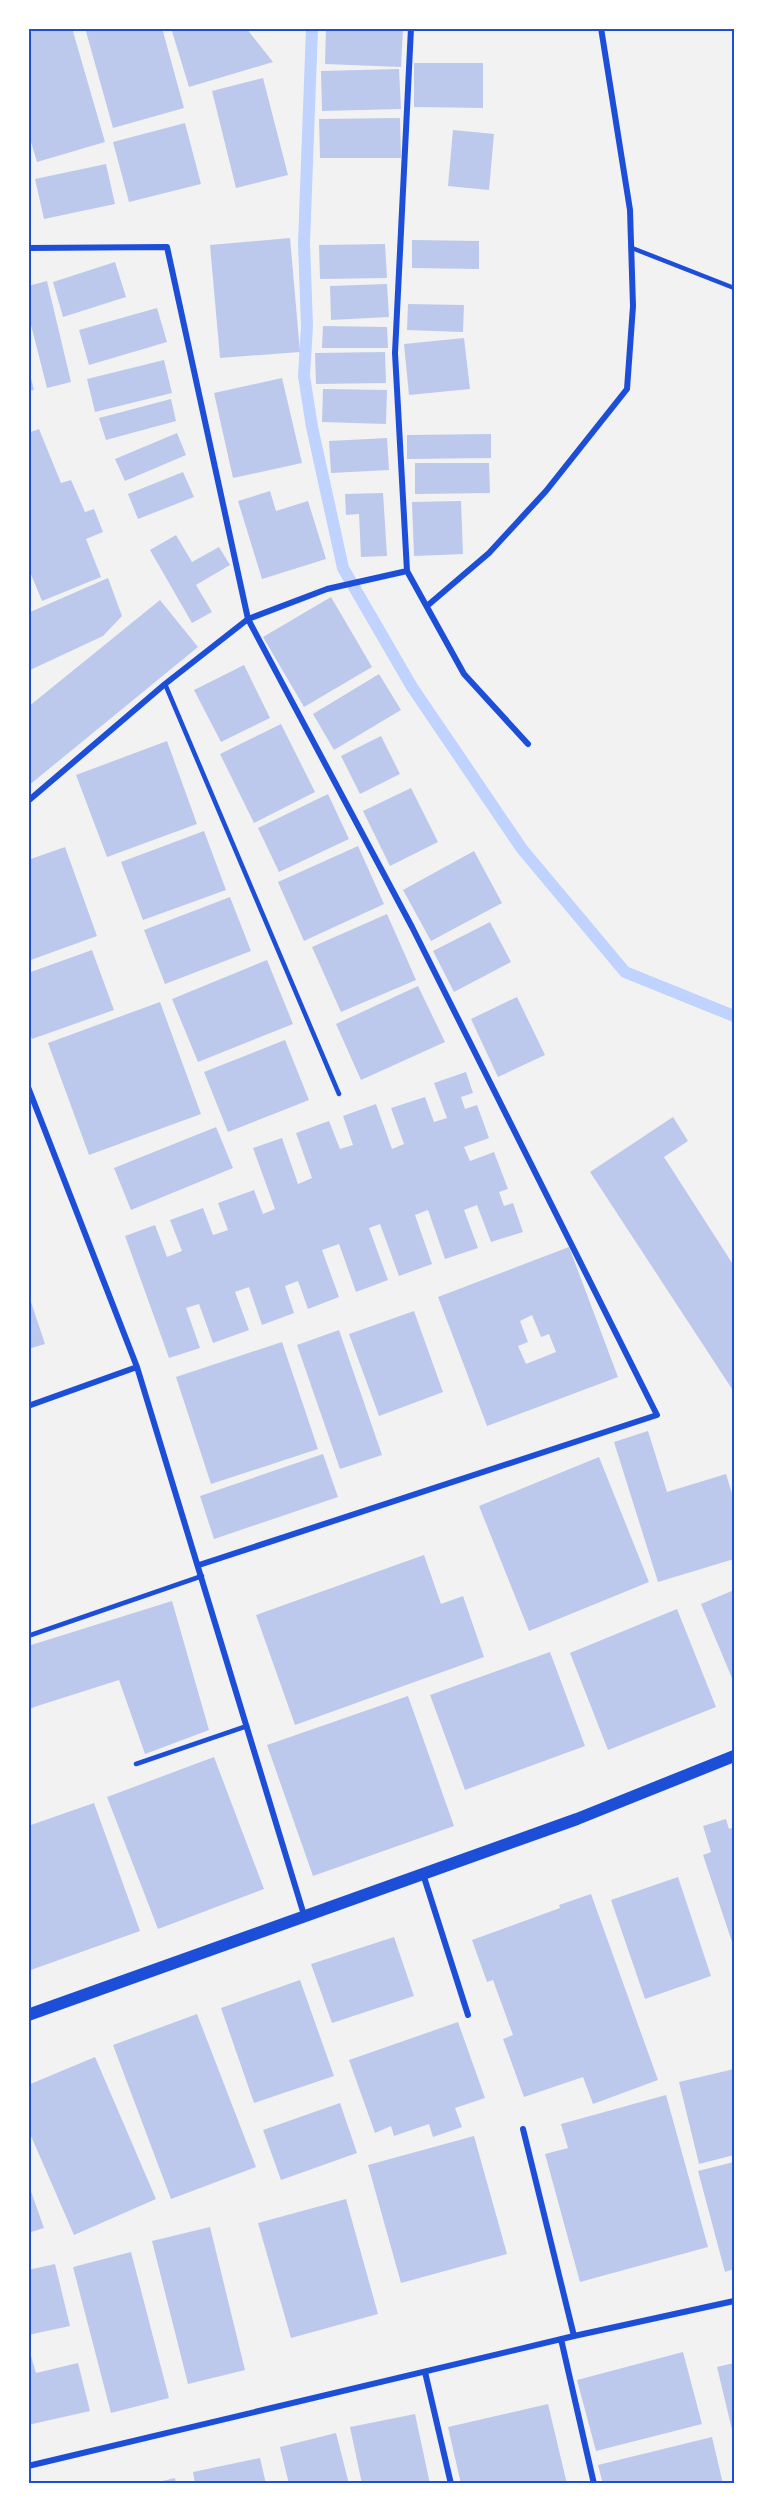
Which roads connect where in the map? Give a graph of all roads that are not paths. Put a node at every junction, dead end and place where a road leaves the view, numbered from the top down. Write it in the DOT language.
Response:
graph roads {
  1 [pos="411,28"];
  2 [pos="601,28"];
  3 [pos="632,248"];
  4 [pos="28,249"];
  5 [pos="735,288"];
  6 [pos="407,571"];
  7 [pos="427,606"];
  8 [pos="248,619"];
  9 [pos="165,684"];
  10 [pos="528,744"];
  11 [pos="28,801"];
  12 [pos="28,1086"];
  13 [pos="339,1094"];
  14 [pos="137,1367"];
  15 [pos="28,1406"];
  16 [pos="199,1565"];
  17 [pos="202,1576"];
  18 [pos="28,1636"];
  19 [pos="247,1726"];
  20 [pos="735,1756"];
  21 [pos="136,1764"];
  22 [pos="423,1873"];
  23 [pos="304,1915"];
  24 [pos="28,2015"];
  25 [pos="468,2015"];
  26 [pos="523,2129"];
  27 [pos="735,2301"];
  28 [pos="574,2336"];
  29 [pos="561,2339"];
  30 [pos="425,2372"];
  31 [pos="28,2466"];
  32 [pos="451,2484"];
  33 [pos="594,2484"];
  1 -- 6 [label="street"];
  2 -- 3 [label="street"];
  3 -- 5 [label="lane"];
  3 -- 7 [label="street"];
  4 -- 8 [label="street"];
  6 -- 7 [label="street"];
  6 -- 8 [label="street"];
  7 -- 10 [label="street"];
  8 -- 9 [label="street"];
  8 -- 16 [label="street"];
  9 -- 11 [label="street"];
  9 -- 13 [label="lane"];
  12 -- 14 [label="street"];
  14 -- 15 [label="street"];
  14 -- 16 [label="street"];
  16 -- 17 [label="street"];
  17 -- 18 [label="lane"];
  17 -- 19 [label="street"];
  19 -- 21 [label="lane"];
  19 -- 23 [label="street"];
  20 -- 22 [label="main road"];
  22 -- 23 [label="main road"];
  22 -- 25 [label="street"];
  23 -- 24 [label="main road"];
  26 -- 28 [label="street"];
  27 -- 28 [label="street"];
  28 -- 29 [label="street"];
  29 -- 30 [label="street"];
  29 -- 33 [label="street"];
  30 -- 31 [label="street"];
  30 -- 32 [label="street"];
}
